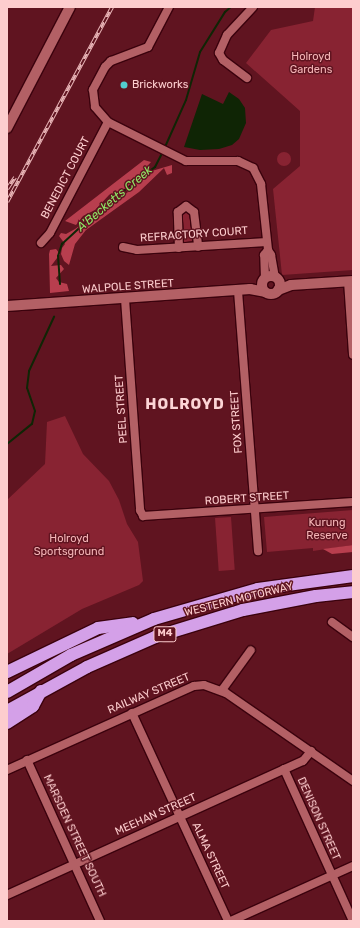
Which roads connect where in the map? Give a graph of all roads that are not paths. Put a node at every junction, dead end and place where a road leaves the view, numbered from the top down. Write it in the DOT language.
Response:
graph roads {
  1 [pos="70,7"];
  2 [pos="169,7"];
  3 [pos="253,7"];
  4 [pos="247,78"];
  5 [pos="108,122"];
  6 [pos="7,128"];
  7 [pos="41,243"];
  8 [pos="267,246"];
  9 [pos="123,247"];
  10 [pos="198,247"];
  11 [pos="179,248"];
  12 [pos="350,281"];
  13 [pos="270,283"];
  14 [pos="238,291"];
  15 [pos="125,299"];
  16 [pos="7,306"];
  17 [pos="353,355"];
  18 [pos="353,502"];
  19 [pos="255,510"];
  20 [pos="143,516"];
  21 [pos="258,551"];
  22 [pos="353,576"];
  23 [pos="353,592"];
  24 [pos="154,619"];
  25 [pos="332,622"];
  26 [pos="353,637"];
  27 [pos="251,650"];
  28 [pos="7,672"];
  29 [pos="222,690"];
  30 [pos="41,691"];
  31 [pos="7,692"];
  32 [pos="7,711"];
  33 [pos="132,713"];
  34 [pos="7,723"];
  35 [pos="311,751"];
  36 [pos="27,760"];
  37 [pos="284,769"];
  38 [pos="7,770"];
  39 [pos="353,781"];
  40 [pos="180,817"];
  41 [pos="75,864"];
  42 [pos="353,866"];
  43 [pos="332,876"];
  44 [pos="7,895"];
  45 [pos="100,921"];
  46 [pos="228,921"];
  47 [pos="231,921"];
  48 [pos="353,921"];
  1 -- 6 [label="street"];
  2 -- 5 [label="street"];
  3 -- 4 [label="street"];
  5 -- 7 [label="street, BENEDICT COURT"];
  5 -- 8 [label="street"];
  8 -- 10 [label="street, REFRACTORY COURT"];
  8 -- 13 [label="street"];
  9 -- 11 [label="street, REFRACTORY COURT"];
  10 -- 11 [label="street, REFRACTORY COURT"];
  10 -- 11 [label="street"];
  12 -- 13 [label="street, WALPOLE STREET"];
  12 -- 17 [label="street"];
  13 -- 14 [label="street, WALPOLE STREET"];
  14 -- 15 [label="street, WALPOLE STREET"];
  14 -- 19 [label="street, FOX STREET"];
  15 -- 16 [label="street, WALPOLE STREET"];
  15 -- 20 [label="street, PEEL STREET"];
  18 -- 19 [label="street, ROBERT STREET"];
  19 -- 20 [label="street, ROBERT STREET"];
  19 -- 21 [label="street, FOX STREET"];
  22 -- 24 [label="highway, WESTERN MOTORWAY / M4"];
  23 -- 30 [label="highway, WESTERN MOTORWAY / M4"];
  24 -- 28 [label="highway"];
  24 -- 31 [label="highway, WESTERN MOTORWAY / M4"];
  25 -- 26 [label="street"];
  27 -- 29 [label="street"];
  29 -- 33 [label="street, RAILWAY STREET"];
  29 -- 35 [label="street, RAILWAY STREET"];
  30 -- 32 [label="highway, WESTERN MOTORWAY / M4"];
  30 -- 34 [label="highway"];
  33 -- 36 [label="street, RAILWAY STREET"];
  33 -- 40 [label="street, ALMA STREET"];
  35 -- 37 [label="street, MEEHAN STREET"];
  35 -- 39 [label="street, RAILWAY STREET"];
  36 -- 38 [label="street, RAILWAY STREET"];
  36 -- 41 [label="street, MARSDEN STREET SOUTH"];
  37 -- 40 [label="street, MEEHAN STREET"];
  37 -- 43 [label="street, DENISON STREET"];
  40 -- 41 [label="street, MEEHAN STREET"];
  40 -- 46 [label="street, ALMA STREET"];
  41 -- 44 [label="street, MEEHAN STREET"];
  41 -- 45 [label="street, MARSDEN STREET SOUTH"];
  42 -- 43 [label="street"];
  43 -- 47 [label="street"];
  43 -- 48 [label="street, DENISON STREET"];
}
